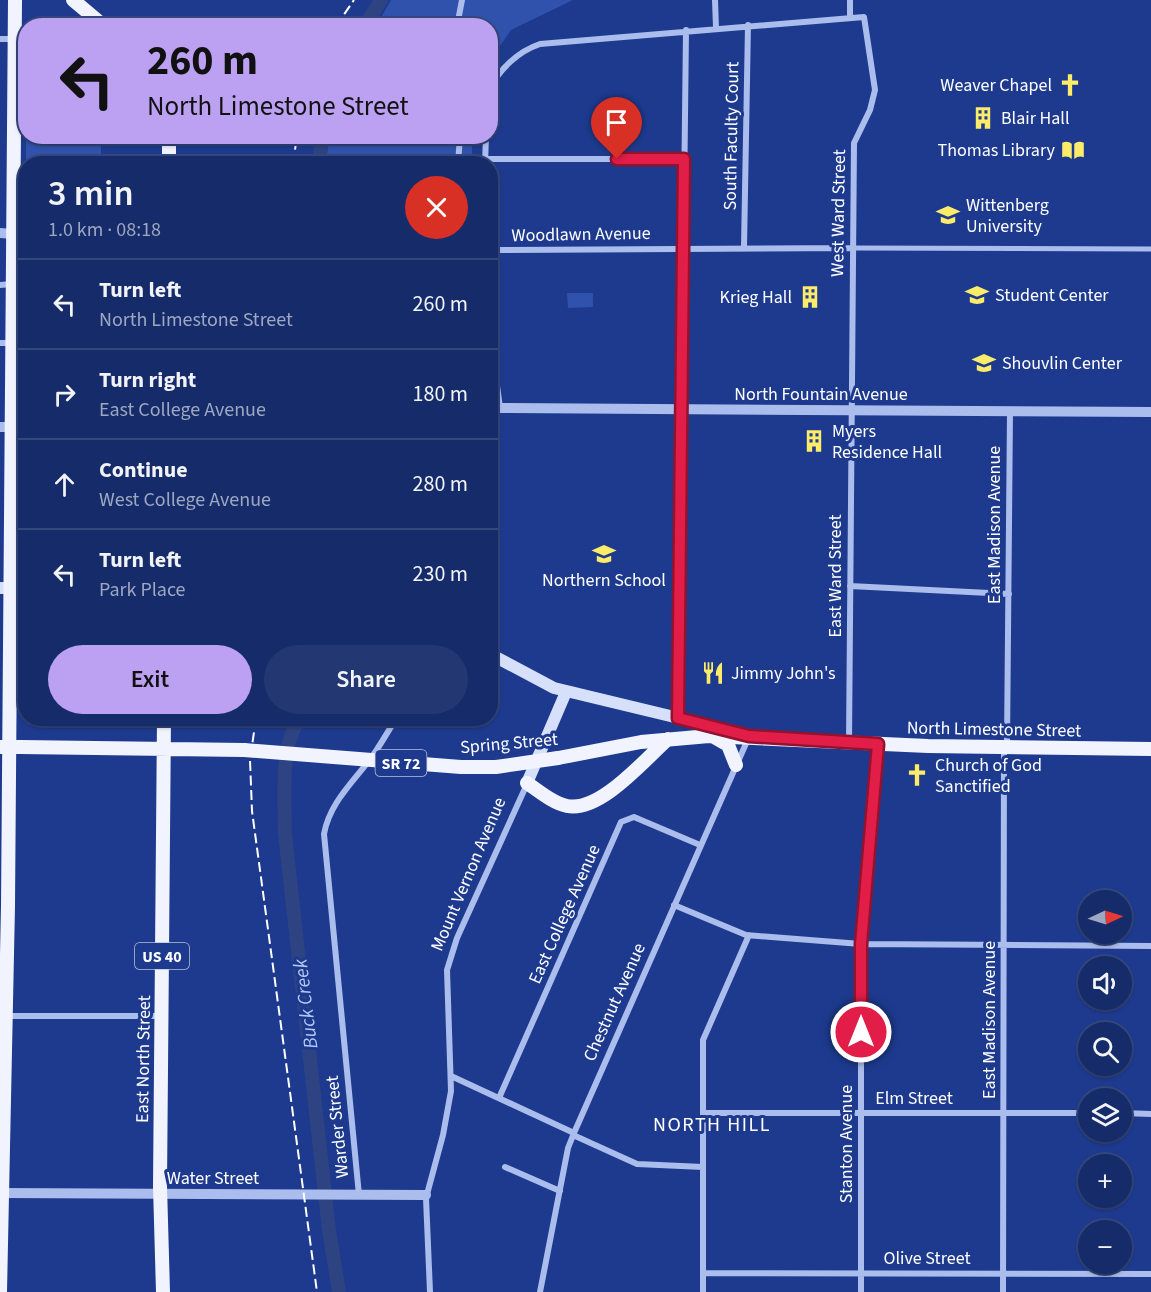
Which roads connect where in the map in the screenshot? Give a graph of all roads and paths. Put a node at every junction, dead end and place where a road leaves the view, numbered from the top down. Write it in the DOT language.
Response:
graph roads {
  1 [pos="15,0"];
  2 [pos="73,0"];
  3 [pos="462,0"];
  4 [pos="714,0"];
  5 [pos="850,0"];
  6 [pos="94,18"];
  7 [pos="459,18"];
  8 [pos="850,18"];
  9 [pos="18,23"];
  10 [pos="748,25"];
  11 [pos="716,28"];
  12 [pos="686,30"];
  13 [pos="0,39"];
  14 [pos="18,39"];
  15 [pos="18,67"];
  16 [pos="498,76"];
  17 [pos="684,159"];
  18 [pos="498,161"];
  19 [pos="6,234"];
  20 [pos="683,247"];
  21 [pos="744,247"];
  22 [pos="853,248"];
  23 [pos="1151,249"];
  24 [pos="498,250"];
  25 [pos="18,264"];
  26 [pos="18,267"];
  27 [pos="6,284"];
  28 [pos="12,343"];
  29 [pos="498,408"];
  30 [pos="681,409"];
  31 [pos="851,410"];
  32 [pos="1010,411"];
  33 [pos="1151,412"];
  34 [pos="5,427"];
  35 [pos="850,586"];
  36 [pos="5,588"];
  37 [pos="1009,594"];
  38 [pos="498,659"];
  39 [pos="566,692"];
  40 [pos="678,718"];
  41 [pos="164,726"];
  42 [pos="391,726"];
  43 [pos="709,735"];
  44 [pos="749,736"];
  45 [pos="668,738"];
  46 [pos="849,742"];
  47 [pos="878,744"];
  48 [pos="0,747"];
  49 [pos="1005,747"];
  50 [pos="164,748"];
  51 [pos="1151,749"];
  52 [pos="736,765"];
  53 [pos="527,783"];
  54 [pos="700,845"];
  55 [pos="674,905"];
  56 [pos="749,935"];
  57 [pos="861,944"];
  58 [pos="1004,946"];
  59 [pos="1151,946"];
  60 [pos="2,1016"];
  61 [pos="161,1016"];
  62 [pos="451,1076"];
  63 [pos="499,1098"];
  64 [pos="703,1113"];
  65 [pos="861,1113"];
  66 [pos="1004,1113"];
  67 [pos="1078,1113"];
  68 [pos="1132,1113"];
  69 [pos="1151,1114"];
  70 [pos="573,1134"];
  71 [pos="505,1167"];
  72 [pos="703,1167"];
  73 [pos="560,1191"];
  74 [pos="2,1193"];
  75 [pos="160,1194"];
  76 [pos="354,1195"];
  77 [pos="426,1195"];
  78 [pos="1,1272"];
  79 [pos="1003,1272"];
  80 [pos="703,1273"];
  81 [pos="861,1273"];
  82 [pos="1151,1274"];
  83 [pos="0,1292"];
  84 [pos="5,1292"];
  85 [pos="164,1292"];
  86 [pos="430,1292"];
  87 [pos="540,1292"];
  88 [pos="703,1292"];
  89 [pos="861,1292"];
  90 [pos="1003,1292"];
  1 -- 9 [label="main road"];
  2 -- 6 [label="main road"];
  3 -- 7 [label="street"];
  4 -- 11 [label="street"];
  5 -- 8 [label="street"];
  8 -- 10 [label="street"];
  8 -- 22 [label="street, West Ward Street"];
  10 -- 11 [label="street"];
  10 -- 21 [label="street, South Faculty Court"];
  11 -- 12 [label="street"];
  12 -- 16 [label="street"];
  12 -- 17 [label="street"];
  13 -- 14 [label="street"];
  15 -- 19 [label="main road"];
  17 -- 18 [label="street"];
  17 -- 20 [label="street"];
  19 -- 25 [label="main road"];
  20 -- 21 [label="street, Woodlawn Avenue"];
  20 -- 24 [label="street, Woodlawn Avenue"];
  20 -- 30 [label="street"];
  21 -- 22 [label="street, Woodlawn Avenue"];
  22 -- 23 [label="street"];
  22 -- 31 [label="street, West Ward Street"];
  26 -- 27 [label="main road"];
  27 -- 28 [label="main road"];
  28 -- 34 [label="main road"];
  29 -- 30 [label="street, North Fountain Avenue"];
  30 -- 31 [label="street, North Fountain Avenue"];
  30 -- 40 [label="street"];
  31 -- 32 [label="street, North Fountain Avenue"];
  31 -- 35 [label="street, East Ward Street"];
  32 -- 33 [label="street, North Fountain Avenue"];
  32 -- 37 [label="street, East Madison Avenue"];
  34 -- 36 [label="main road"];
  35 -- 37 [label="street"];
  35 -- 46 [label="street, East Ward Street"];
  36 -- 60 [label="main road"];
  37 -- 49 [label="street, East Madison Avenue"];
  38 -- 39 [label="main road, North Limestone Street"];
  39 -- 40 [label="main road, North Limestone Street"];
  39 -- 53 [label="main road, Mount Vernon Avenue"];
  40 -- 44 [label="main road, North Limestone Street"];
  41 -- 50 [label="main road, East North Street / US 40"];
  42 -- 76 [label="street, Warder Street"];
  43 -- 44 [label="main road, Spring Street / SR 72"];
  43 -- 45 [label="main road, Spring Street / SR 72"];
  43 -- 52 [label="main road"];
  44 -- 46 [label="main road, North Limestone Street / SR 72"];
  44 -- 52 [label="street, Chestnut Avenue"];
  45 -- 50 [label="main road, Spring Street / SR 72, bridge"];
  45 -- 53 [label="main road"];
  46 -- 47 [label="main road, North Limestone Street / SR 72"];
  47 -- 49 [label="main road, North Limestone Street / SR 72"];
  47 -- 57 [label="street, Stanton Avenue"];
  48 -- 50 [label="main road, SR 72, bridge"];
  49 -- 51 [label="main road, North Limestone Street / SR 72"];
  49 -- 58 [label="street, East Madison Avenue"];
  50 -- 61 [label="main road, East North Street / US 40"];
  52 -- 54 [label="street, Chestnut Avenue"];
  53 -- 62 [label="street, Mount Vernon Avenue"];
  54 -- 55 [label="street, Chestnut Avenue"];
  54 -- 63 [label="street, East College Avenue"];
  55 -- 56 [label="street"];
  55 -- 70 [label="street, Chestnut Avenue"];
  56 -- 57 [label="street"];
  56 -- 64 [label="street"];
  57 -- 58 [label="street"];
  57 -- 65 [label="street, Stanton Avenue"];
  58 -- 59 [label="street"];
  58 -- 66 [label="street, East Madison Avenue"];
  60 -- 61 [label="street"];
  60 -- 74 [label="main road"];
  61 -- 75 [label="main road, East North Street / US 40"];
  62 -- 63 [label="street"];
  62 -- 77 [label="street, Mount Vernon Avenue"];
  63 -- 70 [label="street"];
  64 -- 65 [label="street, Elm Street"];
  64 -- 72 [label="street"];
  65 -- 66 [label="street, Elm Street"];
  65 -- 81 [label="street, Stanton Avenue"];
  66 -- 67 [label="street, Elm Street"];
  66 -- 79 [label="street, East Madison Avenue"];
  68 -- 69 [label="street"];
  70 -- 72 [label="street"];
  70 -- 73 [label="street, Chestnut Avenue"];
  71 -- 73 [label="street"];
  72 -- 80 [label="street"];
  73 -- 87 [label="street, Chestnut Avenue"];
  74 -- 75 [label="street, Water Street"];
  74 -- 78 [label="main road"];
  75 -- 76 [label="street, Water Street"];
  75 -- 85 [label="main road, East North Street / US 40"];
  76 -- 77 [label="street, Water Street"];
  77 -- 86 [label="street, Mount Vernon Avenue"];
  78 -- 83 [label="main road"];
  78 -- 84 [label="main road"];
  79 -- 81 [label="street, Olive Street"];
  79 -- 82 [label="street, Olive Street"];
  79 -- 90 [label="street, East Madison Avenue"];
  80 -- 81 [label="street, Olive Street"];
  80 -- 88 [label="street"];
  81 -- 89 [label="street, Stanton Avenue"];
}
